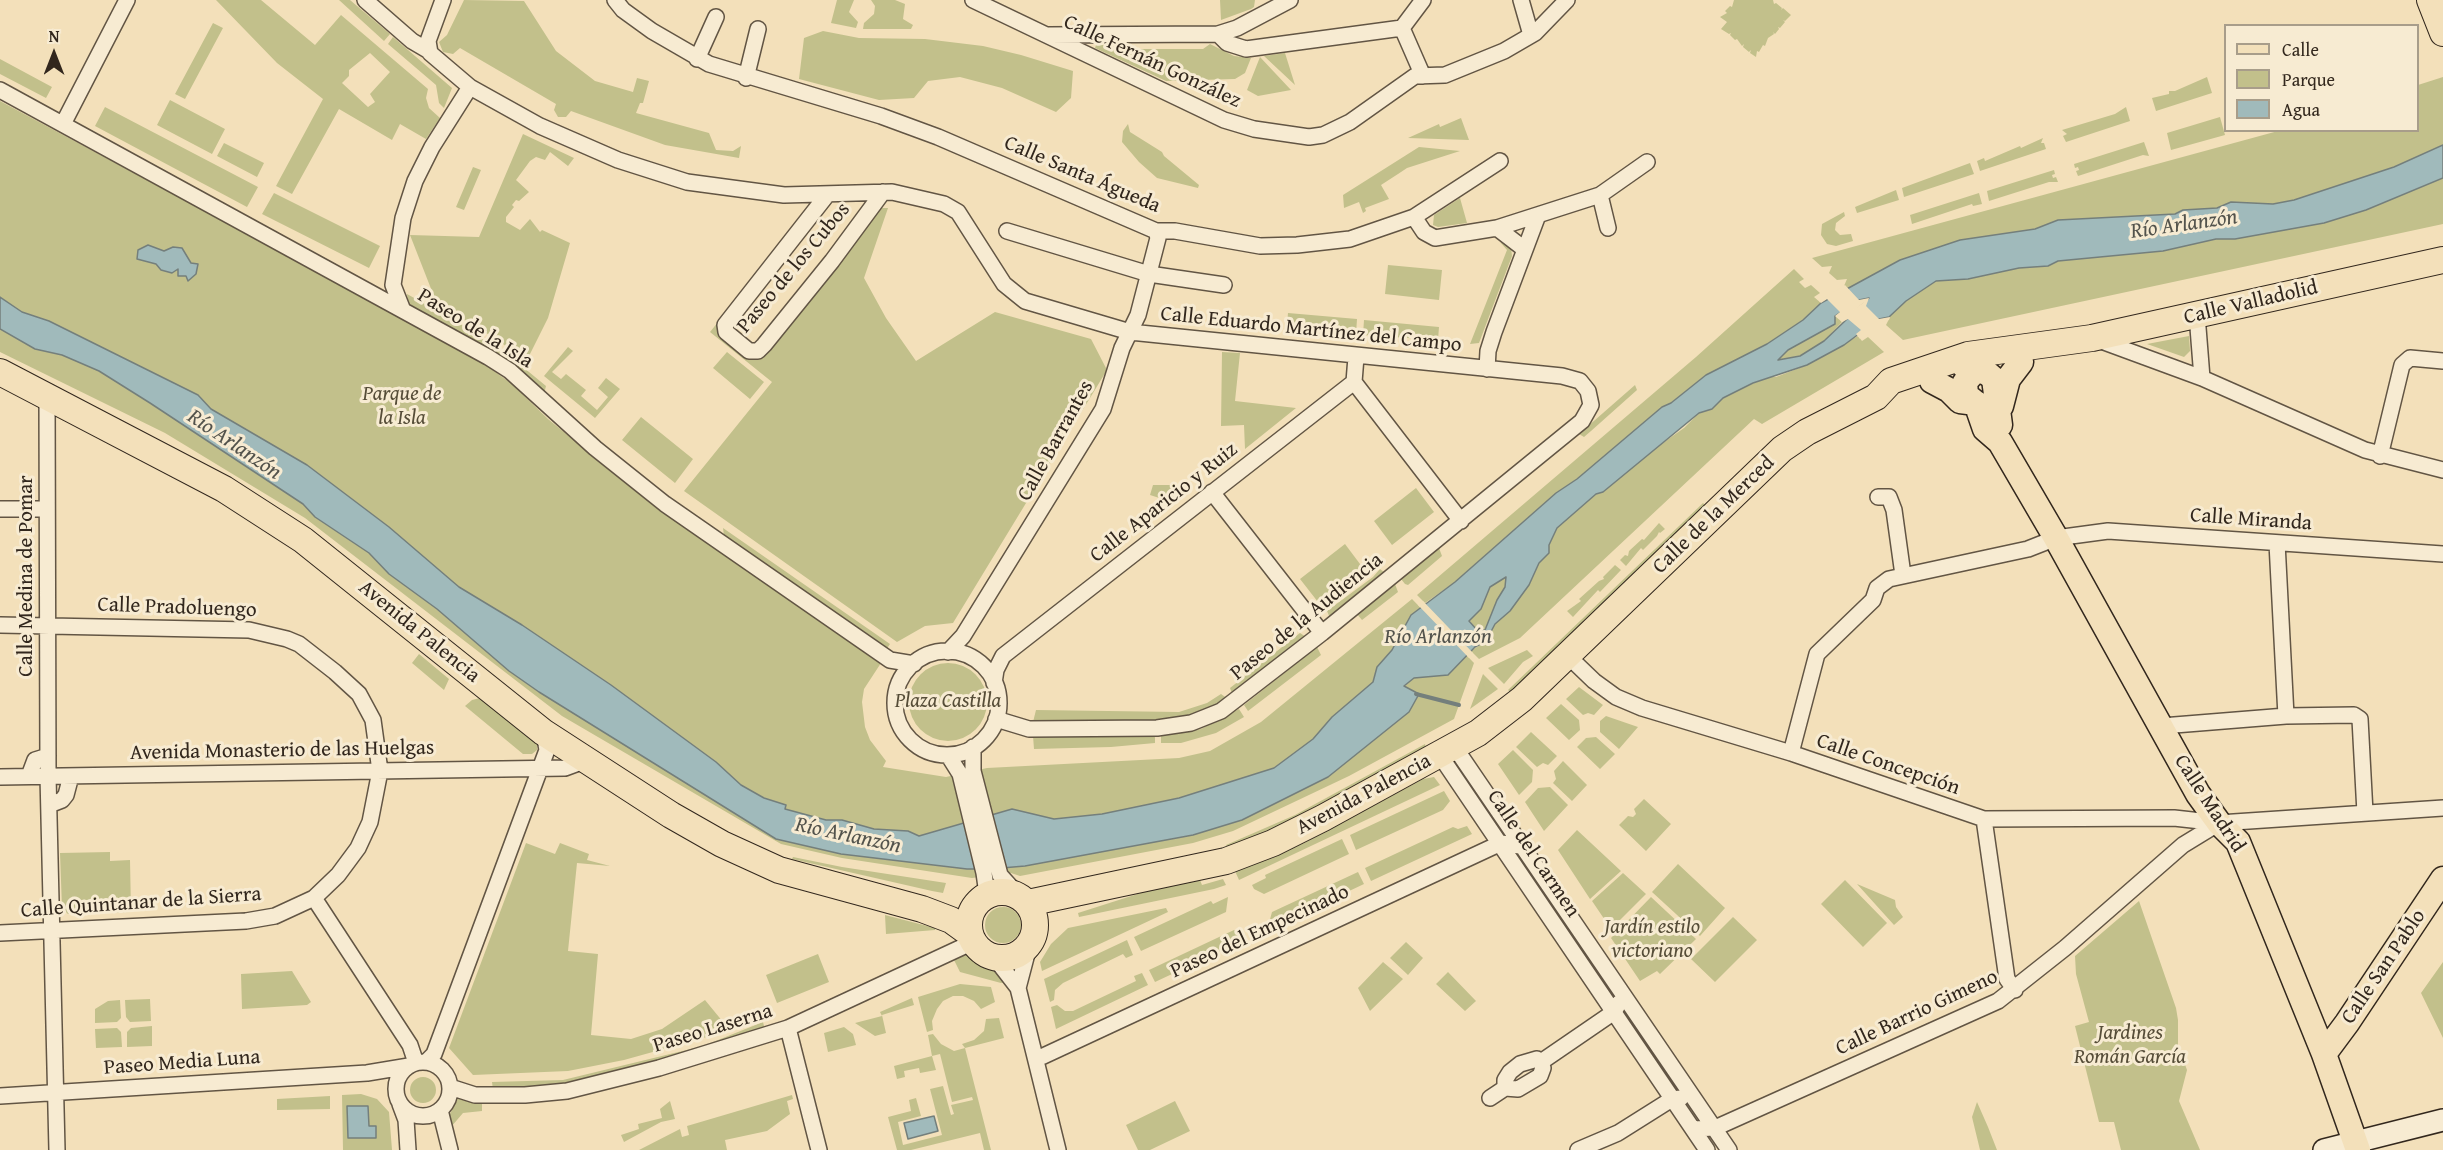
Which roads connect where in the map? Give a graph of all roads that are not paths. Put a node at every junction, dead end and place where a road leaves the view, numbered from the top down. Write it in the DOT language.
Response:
graph roads {
  1 [pos="127,0"];
  2 [pos="365,0"];
  3 [pos="615,0"];
  4 [pos="973,0"];
  5 [pos="1423,0"];
  6 [pos="1521,0"];
  7 [pos="1567,0"];
  8 [pos="1281,2"];
  9 [pos="439,3"];
  10 [pos="716,17"];
  11 [pos="1238,28"];
  12 [pos="1402,28"];
  13 [pos="758,29"];
  14 [pos="1218,34"];
  15 [pos="1046,35"];
  16 [pos="1531,35"];
  17 [pos="1245,49"];
  18 [pos="429,51"];
  19 [pos="697,59"];
  20 [pos="1423,76"];
  21 [pos="746,78"];
  22 [pos="470,87"];
  23 [pos="0,90"];
  24 [pos="63,124"];
  25 [pos="1500,161"];
  26 [pos="1647,162"];
  27 [pos="884,192"];
  28 [pos="827,195"];
  29 [pos="1600,195"];
  30 [pos="1538,215"];
  31 [pos="1414,217"];
  32 [pos="1497,228"];
  33 [pos="1608,228"];
  34 [pos="1007,231"];
  35 [pos="1156,231"];
  36 [pos="1523,248"];
  37 [pos="2443,260"];
  38 [pos="1149,274"];
  39 [pos="393,285"];
  40 [pos="1224,285"];
  41 [pos="1015,294"];
  42 [pos="380,296"];
  43 [pos="402,308"];
  44 [pos="2198,315"];
  45 [pos="1130,332"];
  46 [pos="2092,338"];
  47 [pos="2058,345"];
  48 [pos="1998,351"];
  49 [pos="1356,357"];
  50 [pos="2443,361"];
  51 [pos="1486,369"];
  52 [pos="1976,370"];
  53 [pos="1930,371"];
  54 [pos="0,372"];
  55 [pos="2202,378"];
  56 [pos="1354,382"];
  57 [pos="1993,389"];
  58 [pos="47,396"];
  59 [pos="1591,405"];
  60 [pos="1995,432"];
  61 [pos="2380,456"];
  62 [pos="2443,470"];
  63 [pos="1212,492"];
  64 [pos="1883,501"];
  65 [pos="0,508"];
  66 [pos="47,509"];
  67 [pos="1461,520"];
  68 [pos="2056,538"];
  69 [pos="2277,543"];
  70 [pos="2443,554"];
  71 [pos="1903,575"];
  72 [pos="0,625"];
  73 [pos="48,625"];
  74 [pos="1322,633"];
  75 [pos="948,652"];
  76 [pos="1568,656"];
  77 [pos="890,660"];
  78 [pos="914,664"];
  79 [pos="900,681"];
  80 [pos="994,683"];
  81 [pos="2286,716"];
  82 [pos="996,719"];
  83 [pos="2162,726"];
  84 [pos="543,732"];
  85 [pos="973,747"];
  86 [pos="1446,750"];
  87 [pos="1791,753"];
  88 [pos="948,754"];
  89 [pos="48,756"];
  90 [pos="574,761"];
  91 [pos="541,768"];
  92 [pos="380,771"];
  93 [pos="967,773"];
  94 [pos="29,776"];
  95 [pos="48,776"];
  96 [pos="71,776"];
  97 [pos="0,777"];
  98 [pos="49,805"];
  99 [pos="2443,808"];
  100 [pos="2365,813"];
  101 [pos="1984,819"];
  102 [pos="1508,821"];
  103 [pos="2218,823"];
  104 [pos="1501,843"];
  105 [pos="1528,851"];
  106 [pos="2443,879"];
  107 [pos="1132,882"];
  108 [pos="838,886"];
  109 [pos="986,888"];
  110 [pos="314,898"];
  111 [pos="1024,900"];
  112 [pos="52,930"];
  113 [pos="0,933"];
  114 [pos="971,938"];
  115 [pos="1031,940"];
  116 [pos="994,957"];
  117 [pos="1018,988"];
  118 [pos="1620,988"];
  119 [pos="2015,990"];
  120 [pos="1614,1012"];
  121 [pos="1642,1021"];
  122 [pos="788,1028"];
  123 [pos="2324,1054"];
  124 [pos="1036,1059"];
  125 [pos="1541,1062"];
  126 [pos="417,1064"];
  127 [pos="1674,1070"];
  128 [pos="367,1073"];
  129 [pos="450,1087"];
  130 [pos="1505,1088"];
  131 [pos="55,1092"];
  132 [pos="397,1094"];
  133 [pos="0,1096"];
  134 [pos="1490,1098"];
  135 [pos="1672,1099"];
  136 [pos="1695,1102"];
  137 [pos="440,1110"];
  138 [pos="425,1116"];
  139 [pos="2443,1120"];
  140 [pos="1715,1128"];
  141 [pos="1693,1130"];
  142 [pos="2443,1132"];
  143 [pos="2362,1147"];
  144 [pos="450,1149"];
  145 [pos="57,1150"];
  146 [pos="408,1150"];
  147 [pos="819,1150"];
  148 [pos="1058,1150"];
  149 [pos="1578,1150"];
  150 [pos="1707,1150"];
  151 [pos="1729,1150"];
  152 [pos="2324,1150"];
  1 -- 24 [label="street"];
  2 -- 18 [label="street, Paseo de los Cubos"];
  3 -- 19 [label="street, Calle Santa Águeda"];
  4 -- 15 [label="street, Calle Fernán González"];
  5 -- 12 [label="street"];
  6 -- 16 [label="street"];
  7 -- 16 [label="street, Calle Fernán González"];
  8 -- 11 [label="street"];
  9 -- 18 [label="street"];
  10 -- 19 [label="street"];
  11 -- 14 [label="street"];
  11 -- 17 [label="street"];
  12 -- 17 [label="street"];
  12 -- 20 [label="street"];
  13 -- 21 [label="street"];
  14 -- 15 [label="street"];
  14 -- 17 [label="street"];
  15 -- 20 [label="street, Calle Fernán González"];
  16 -- 20 [label="street, Calle Fernán González"];
  18 -- 22 [label="street, Paseo de los Cubos"];
  19 -- 21 [label="street, Calle Santa Águeda"];
  21 -- 35 [label="street, Calle Santa Águeda"];
  22 -- 28 [label="street, Paseo de los Cubos"];
  22 -- 39 [label="street"];
  23 -- 24 [label="street, Paseo de la Isla"];
  24 -- 42 [label="street, Paseo de la Isla"];
  25 -- 31 [label="street, Calle Santa Águeda"];
  26 -- 29 [label="street"];
  27 -- 28 [label="street, Paseo de los Cubos"];
  27 -- 28 [label="street, Paseo de los Cubos"];
  27 -- 41 [label="street, Paseo de los Cubos"];
  29 -- 30 [label="street"];
  29 -- 33 [label="street"];
  30 -- 32 [label="street"];
  30 -- 36 [label="street"];
  31 -- 32 [label="street"];
  31 -- 35 [label="street, Calle Santa Águeda"];
  32 -- 36 [label="street"];
  34 -- 38 [label="street"];
  35 -- 38 [label="street, Calle Barrantes"];
  36 -- 51 [label="street"];
  37 -- 44 [label="highway, Calle Valladolid"];
  38 -- 40 [label="street"];
  38 -- 45 [label="street, Calle Barrantes"];
  39 -- 42 [label="street"];
  39 -- 43 [label="street"];
  41 -- 45 [label="street, Calle Eduardo Martínez del Campo"];
  42 -- 43 [label="street, Paseo de la Isla"];
  43 -- 77 [label="street, Paseo de la Isla"];
  44 -- 46 [label="highway, Calle Valladolid"];
  44 -- 55 [label="street"];
  45 -- 49 [label="street, Calle Eduardo Martínez del Campo"];
  45 -- 75 [label="street, Calle Barrantes"];
  46 -- 47 [label="highway, Calle Valladolid"];
  46 -- 55 [label="street"];
  47 -- 48 [label="highway, Calle Valladolid"];
  47 -- 57 [label="highway, Calle Valladolid"];
  48 -- 52 [label="main road"];
  48 -- 53 [label="highway, Calle Valladolid"];
  49 -- 51 [label="street, Calle Eduardo Martínez del Campo"];
  49 -- 56 [label="street"];
  50 -- 61 [label="street"];
  51 -- 59 [label="street, Calle Eduardo Martínez del Campo"];
  52 -- 53 [label="highway, Calle Valladolid"];
  52 -- 57 [label="highway, Calle Valladolid"];
  52 -- 57 [label="main road"];
  53 -- 57 [label="main road"];
  53 -- 76 [label="highway, Calle de la Merced"];
  54 -- 58 [label="highway, Avenida Palencia"];
  55 -- 61 [label="street"];
  56 -- 63 [label="street, Calle Aparicio y Ruiz"];
  56 -- 67 [label="street"];
  57 -- 60 [label="main road, Calle Madrid"];
  57 -- 60 [label="main road"];
  58 -- 66 [label="street, Calle Medina de Pomar"];
  58 -- 84 [label="highway, Avenida Palencia"];
  59 -- 67 [label="street, Paseo de la Audiencia"];
  60 -- 68 [label="main road, Calle Madrid"];
  61 -- 62 [label="street"];
  63 -- 74 [label="street"];
  63 -- 80 [label="street, Calle Aparicio y Ruiz"];
  64 -- 71 [label="street"];
  65 -- 66 [label="street"];
  66 -- 73 [label="street, Calle Medina de Pomar"];
  67 -- 74 [label="street, Paseo de la Audiencia"];
  68 -- 69 [label="street, Calle Miranda"];
  68 -- 71 [label="street, Calle Miranda"];
  68 -- 83 [label="main road, Calle Madrid"];
  69 -- 70 [label="street, Calle Miranda"];
  69 -- 81 [label="street"];
  71 -- 87 [label="street, Calle Miranda"];
  72 -- 73 [label="street, Calle Pradoluengo"];
  73 -- 89 [label="street, Calle Medina de Pomar"];
  73 -- 92 [label="street, Calle Pradoluengo"];
  74 -- 82 [label="street, Paseo de la Audiencia"];
  75 -- 78 [label="street"];
  75 -- 80 [label="street"];
  76 -- 86 [label="highway, Avenida Palencia"];
  76 -- 87 [label="street, Calle Concepción"];
  77 -- 78 [label="street, Paseo de la Isla"];
  77 -- 79 [label="street, Paseo de la Isla"];
  78 -- 79 [label="street"];
  79 -- 88 [label="street"];
  80 -- 82 [label="street"];
  81 -- 83 [label="street"];
  81 -- 100 [label="street"];
  82 -- 85 [label="street"];
  83 -- 103 [label="main road, Calle Madrid"];
  84 -- 90 [label="highway, Avenida Palencia"];
  84 -- 91 [label="street"];
  85 -- 88 [label="street"];
  85 -- 93 [label="street"];
  86 -- 102 [label="street, Calle del Carmen"];
  86 -- 104 [label="street, Calle del Carmen"];
  86 -- 107 [label="highway, Avenida Palencia"];
  87 -- 101 [label="street, Calle Concepción"];
  88 -- 93 [label="street"];
  89 -- 94 [label="street"];
  89 -- 95 [label="street, Calle Medina de Pomar"];
  90 -- 91 [label="street, Avenida Monasterio de las Huelgas"];
  90 -- 108 [label="highway, Avenida Palencia"];
  91 -- 92 [label="street, Avenida Monasterio de las Huelgas"];
  91 -- 126 [label="street"];
  92 -- 96 [label="street, Avenida Monasterio de las Huelgas"];
  92 -- 110 [label="street, Calle Quintanar de la Sierra"];
  93 -- 109 [label="street"];
  94 -- 95 [label="street, Avenida Monasterio de las Huelgas"];
  94 -- 97 [label="street, Avenida Monasterio de las Huelgas"];
  95 -- 96 [label="street, Avenida Monasterio de las Huelgas"];
  95 -- 98 [label="street, Calle Medina de Pomar"];
  96 -- 98 [label="street"];
  98 -- 112 [label="street, Calle Medina de Pomar"];
  99 -- 100 [label="street, Calle Concepción"];
  100 -- 103 [label="street, Calle Concepción"];
  101 -- 103 [label="street, Calle Concepción"];
  101 -- 119 [label="street"];
  102 -- 104 [label="street"];
  102 -- 105 [label="street, Calle del Carmen"];
  103 -- 119 [label="street, Calle Barrio Gimeno"];
  103 -- 123 [label="main road, Calle Madrid"];
  104 -- 105 [label="street"];
  104 -- 120 [label="street, Calle del Carmen"];
  104 -- 124 [label="street, Paseo del Empecinado"];
  105 -- 118 [label="street, Calle del Carmen"];
  106 -- 123 [label="main road, Calle San Pablo"];
  107 -- 111 [label="highway, Avenida Palencia"];
  107 -- 115 [label="highway, Avenida Palencia"];
  108 -- 109 [label="highway, Avenida Palencia"];
  108 -- 114 [label="highway, Avenida Palencia"];
  109 -- 111 [label="highway"];
  109 -- 114 [label="highway"];
  110 -- 112 [label="street, Calle Quintanar de la Sierra"];
  110 -- 126 [label="street"];
  111 -- 115 [label="highway"];
  112 -- 113 [label="street, Calle Quintanar de la Sierra"];
  112 -- 131 [label="street, Calle Medina de Pomar"];
  114 -- 116 [label="highway"];
  114 -- 122 [label="street, Paseo Laserna"];
  115 -- 116 [label="highway"];
  115 -- 117 [label="street"];
  116 -- 117 [label="street"];
  117 -- 124 [label="street"];
  118 -- 120 [label="street"];
  118 -- 121 [label="street, Calle del Carmen"];
  119 -- 140 [label="street, Calle Barrio Gimeno"];
  120 -- 121 [label="street"];
  120 -- 125 [label="street"];
  120 -- 135 [label="street, Calle del Carmen"];
  121 -- 127 [label="street, Calle del Carmen"];
  122 -- 129 [label="street, Paseo Laserna"];
  122 -- 147 [label="street"];
  123 -- 143 [label="main road, Calle Madrid"];
  124 -- 148 [label="street"];
  125 -- 130 [label="street"];
  125 -- 130 [label="street"];
  126 -- 128 [label="street, Paseo Media Luna"];
  126 -- 129 [label="street"];
  126 -- 132 [label="street"];
  127 -- 135 [label="street"];
  127 -- 136 [label="street, Calle del Carmen"];
  128 -- 131 [label="street, Paseo Media Luna"];
  128 -- 132 [label="street, Paseo Media Luna"];
  129 -- 137 [label="street"];
  130 -- 134 [label="street"];
  131 -- 133 [label="street, Paseo Media Luna"];
  131 -- 145 [label="street, Calle Medina de Pomar"];
  132 -- 138 [label="street"];
  132 -- 146 [label="street"];
  135 -- 136 [label="street"];
  135 -- 141 [label="street, Calle del Carmen"];
  135 -- 149 [label="street"];
  136 -- 140 [label="street, Calle del Carmen"];
  137 -- 138 [label="street"];
  137 -- 144 [label="street"];
  138 -- 144 [label="street"];
  139 -- 143 [label="main road"];
  140 -- 141 [label="street, Calle Barrio Gimeno"];
  140 -- 151 [label="street, Calle del Carmen"];
  141 -- 150 [label="street, Calle del Carmen"];
  142 -- 143 [label="main road"];
  143 -- 152 [label="main road"];
}
